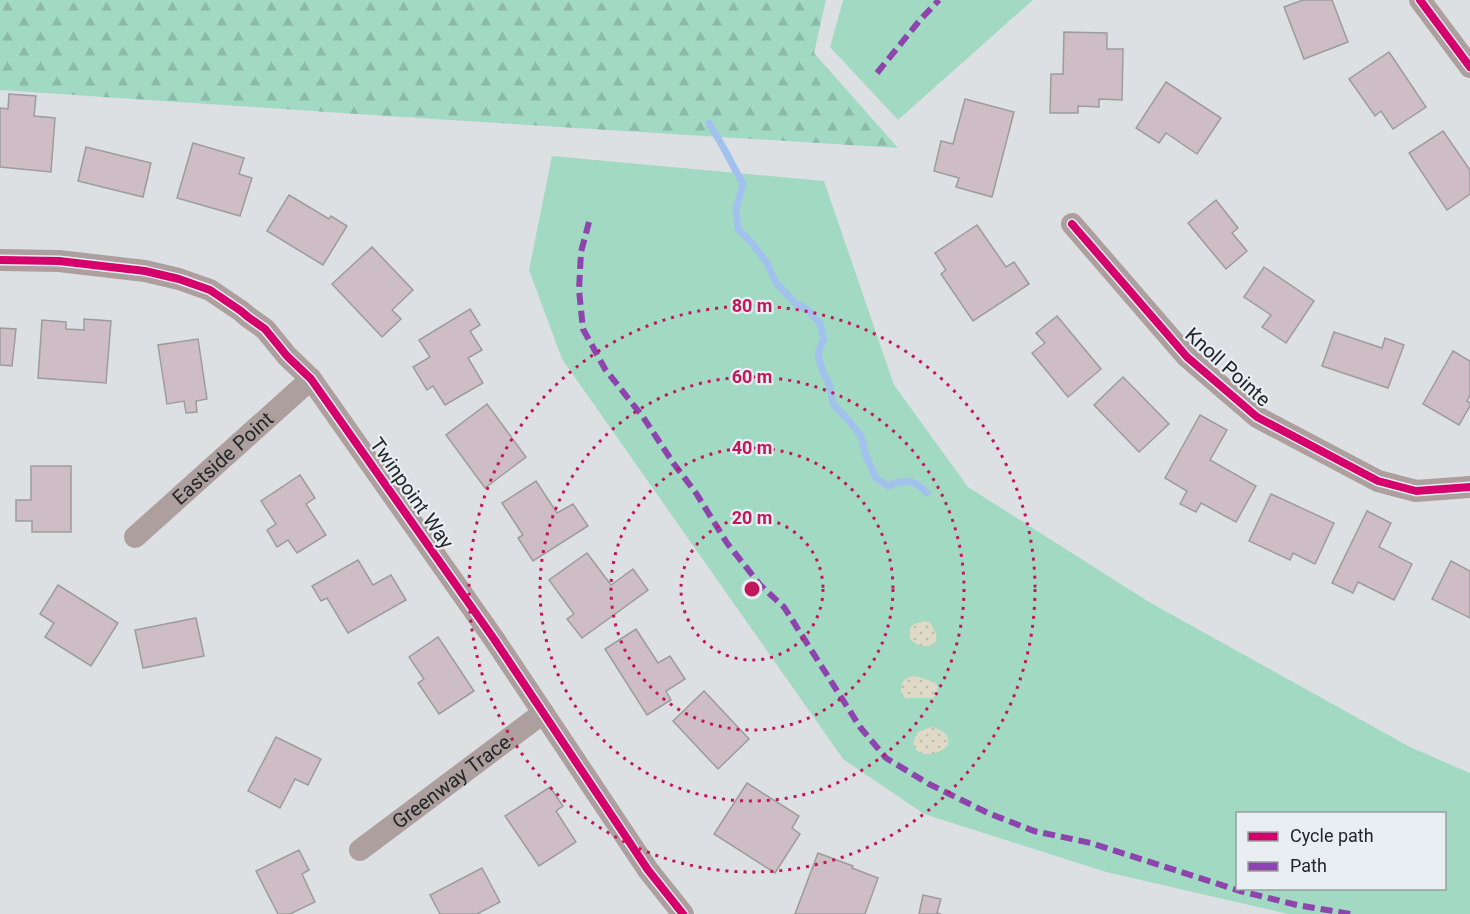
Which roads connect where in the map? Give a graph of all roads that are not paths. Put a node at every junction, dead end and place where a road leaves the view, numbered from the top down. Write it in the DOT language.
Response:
graph roads {
  1 [pos="1420,0"];
  2 [pos="1470,67"];
  3 [pos="1072,224"];
  4 [pos="0,260"];
  5 [pos="311,379"];
  6 [pos="1470,487"];
  7 [pos="135,537"];
  8 [pos="543,713"];
  9 [pos="360,850"];
  10 [pos="683,914"];
  1 -- 2 [label="street"];
  3 -- 6 [label="street, Knoll Pointe"];
  4 -- 5 [label="street, Twinpoint Way"];
  5 -- 7 [label="street, Eastside Point"];
  5 -- 8 [label="street, Twinpoint Way"];
  8 -- 9 [label="street, Greenway Trace"];
  8 -- 10 [label="street, Twinpoint Way"];
}
